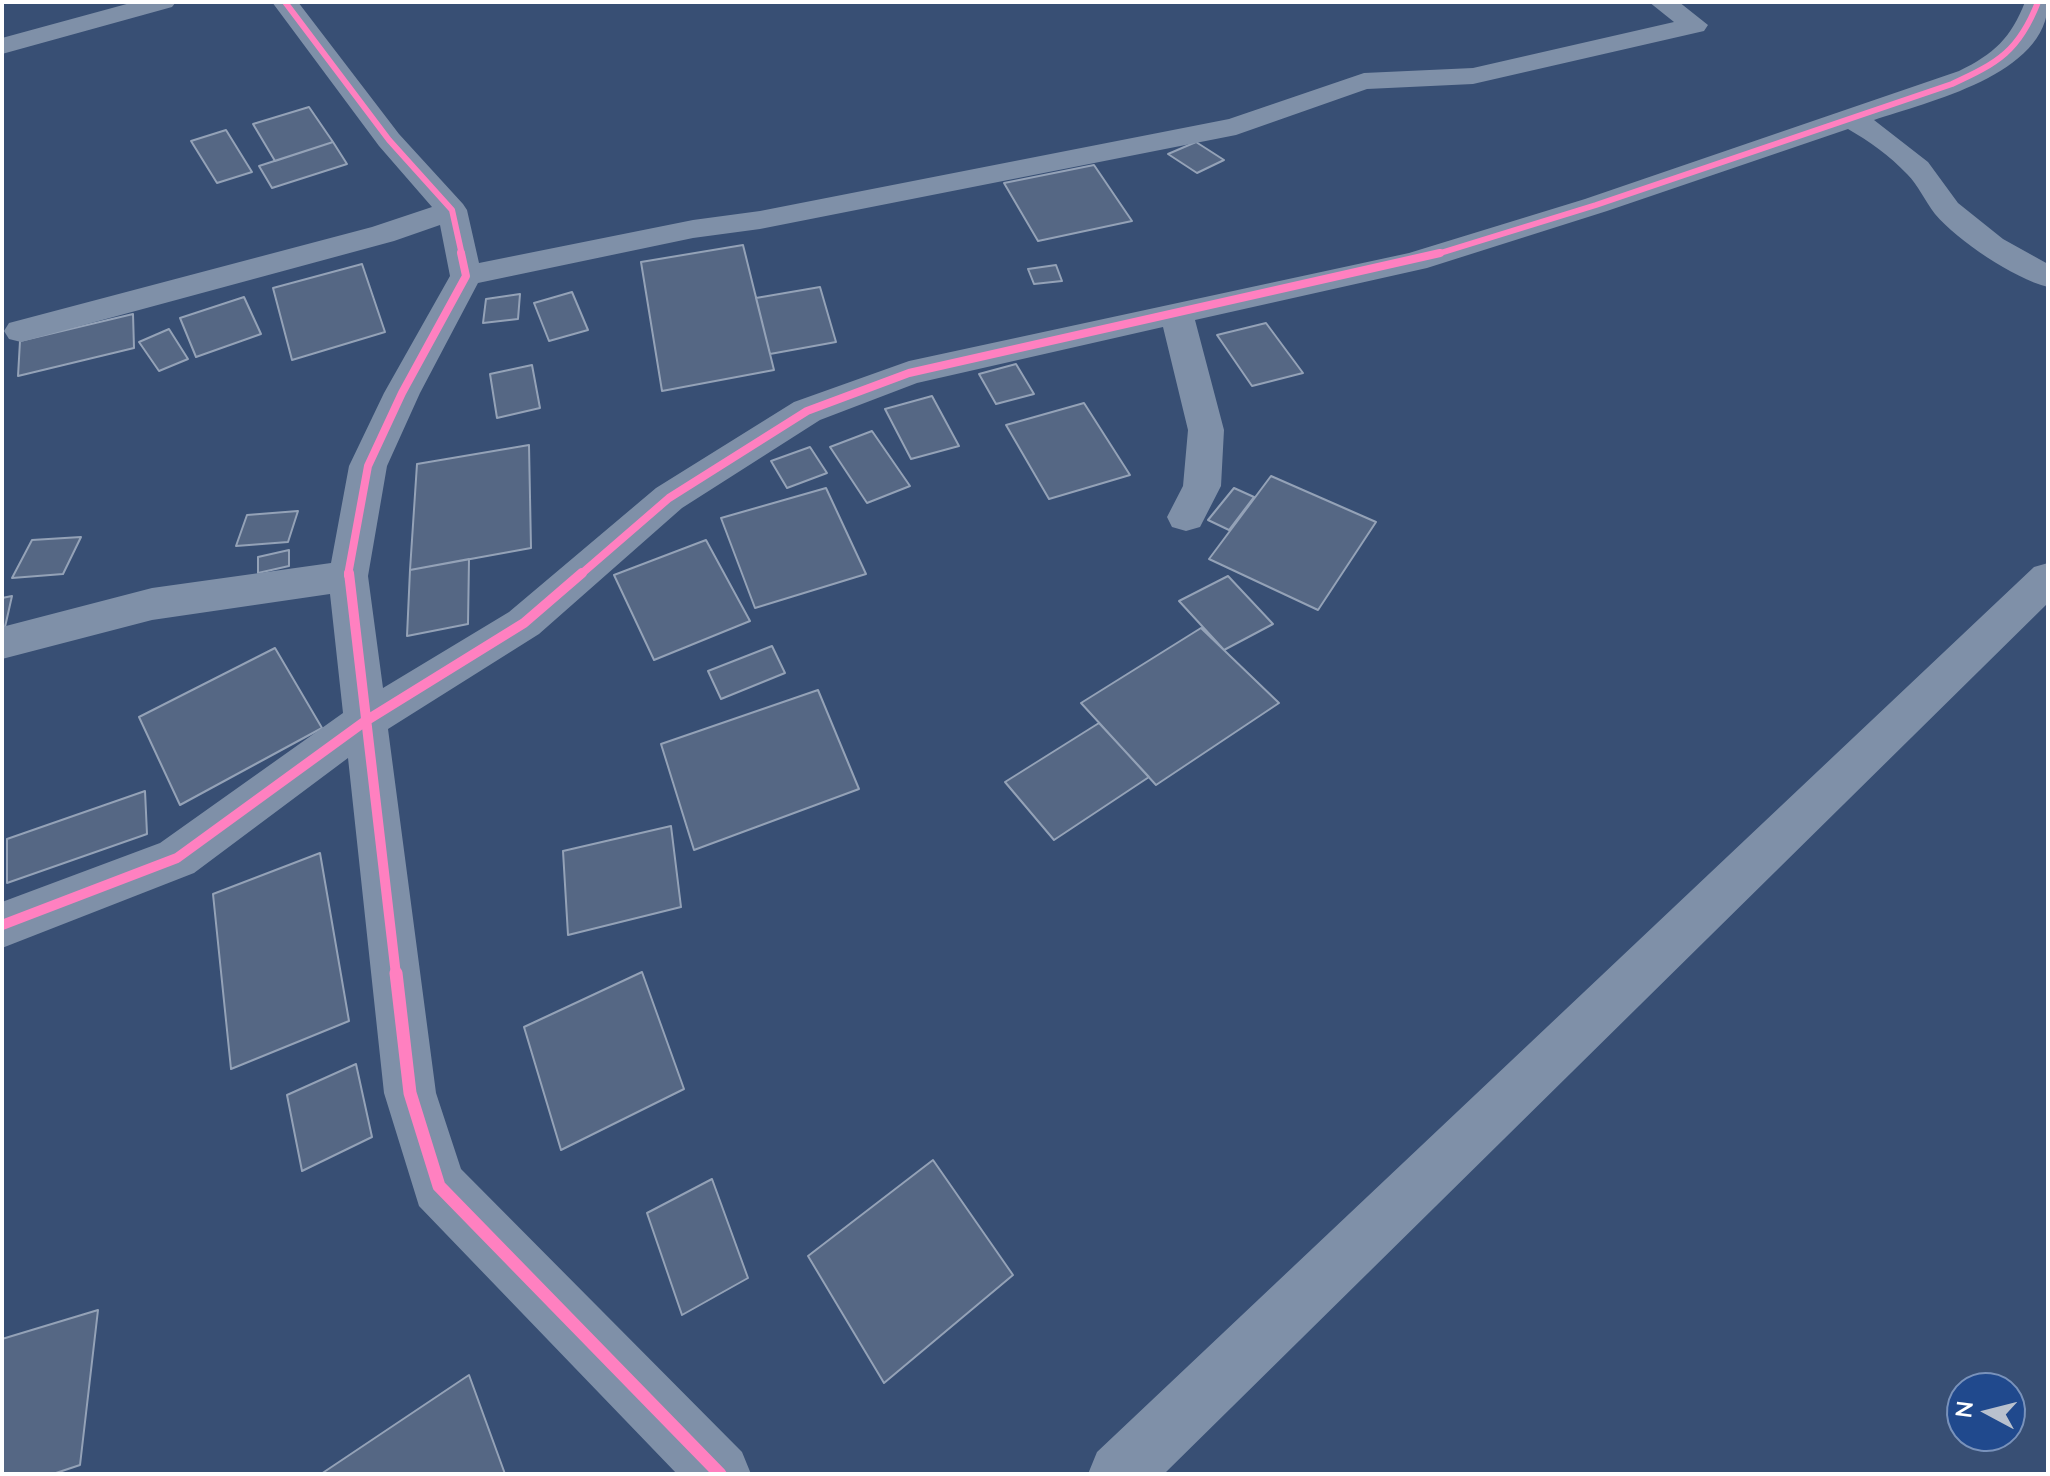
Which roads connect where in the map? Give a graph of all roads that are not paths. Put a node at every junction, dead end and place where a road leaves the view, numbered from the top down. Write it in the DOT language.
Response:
graph roads {
  1 [pos="163,2"];
  2 [pos="285,2"];
  3 [pos="1662,2"];
  4 [pos="2038,2"];
  5 [pos="2,46"];
  6 [pos="1848,117"];
  7 [pos="452,210"];
  8 [pos="466,276"];
  9 [pos="2048,277"];
  10 [pos="1177,315"];
  11 [pos="21,331"];
  12 [pos="1186,517"];
  13 [pos="348,576"];
  14 [pos="2048,578"];
  15 [pos="2,643"];
  16 [pos="364,722"];
  17 [pos="2,925"];
  18 [pos="720,1474"];
  19 [pos="1119,1474"];
  1 -- 5 [label="street"];
  2 -- 7 [label="street"];
  3 -- 8 [label="street"];
  4 -- 6 [label="street"];
  6 -- 9 [label="street"];
  6 -- 10 [label="street"];
  7 -- 8 [label="street"];
  7 -- 11 [label="street"];
  8 -- 13 [label="street"];
  10 -- 12 [label="street"];
  10 -- 16 [label="street"];
  13 -- 15 [label="street"];
  13 -- 16 [label="street"];
  14 -- 19 [label="street"];
  16 -- 17 [label="street"];
  16 -- 18 [label="street"];
}
